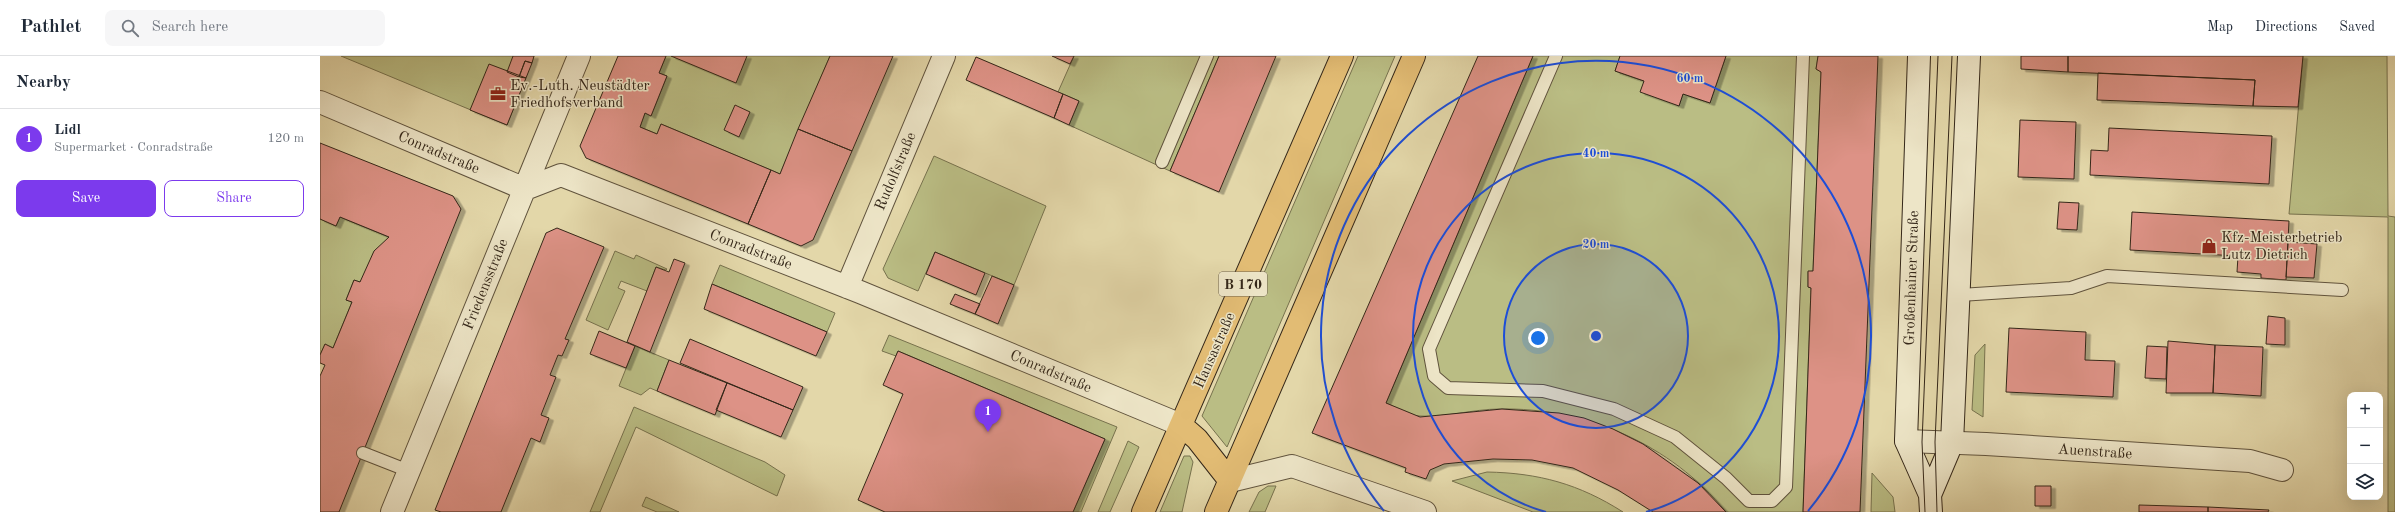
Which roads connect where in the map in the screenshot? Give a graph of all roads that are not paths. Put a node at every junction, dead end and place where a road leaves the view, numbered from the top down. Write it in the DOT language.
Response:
graph roads {
  1 [pos="579,56"];
  2 [pos="944,56"];
  3 [pos="1207,56"];
  4 [pos="1342,56"];
  5 [pos="1414,56"];
  6 [pos="1556,56"];
  7 [pos="1803,56"];
  8 [pos="1919,56"];
  9 [pos="1969,56"];
  10 [pos="320,102"];
  11 [pos="1162,162"];
  12 [pos="524,189"];
  13 [pos="847,287"];
  14 [pos="2342,290"];
  15 [pos="1960,295"];
  16 [pos="1181,425"];
  17 [pos="1906,441"];
  18 [pos="1952,443"];
  19 [pos="363,453"];
  20 [pos="2282,470"];
  21 [pos="409,471"];
  22 [pos="1230,481"];
  23 [pos="1931,504"];
  24 [pos="392,512"];
  25 [pos="1143,512"];
  26 [pos="1216,512"];
  27 [pos="1425,512"];
  1 -- 12 [label="street, Friedensstraße"];
  2 -- 13 [label="street, Rudolfstraße"];
  3 -- 11 [label="lane"];
  4 -- 16 [label="main road, Hansastraße / B 170"];
  5 -- 22 [label="main road"];
  6 -- 7 [label="lane"];
  8 -- 17 [label="street, Großenhainer Straße"];
  9 -- 15 [label="street, Großenhainer Straße"];
  10 -- 12 [label="street, Conradstraße"];
  12 -- 13 [label="street, Conradstraße"];
  12 -- 21 [label="street, Friedensstraße"];
  13 -- 16 [label="street, Conradstraße"];
  14 -- 15 [label="lane"];
  15 -- 18 [label="street, Großenhainer Straße"];
  16 -- 22 [label="main road"];
  16 -- 25 [label="main road, Hansastraße / B 170"];
  17 -- 18 [label="street, Auenstraße"];
  17 -- 23 [label="street, Großenhainer Straße"];
  18 -- 20 [label="street, Auenstraße"];
  18 -- 23 [label="street, Großenhainer Straße"];
  19 -- 21 [label="lane"];
  21 -- 24 [label="street, Friedensstraße"];
  22 -- 26 [label="main road"];
  22 -- 27 [label="street"];
}
